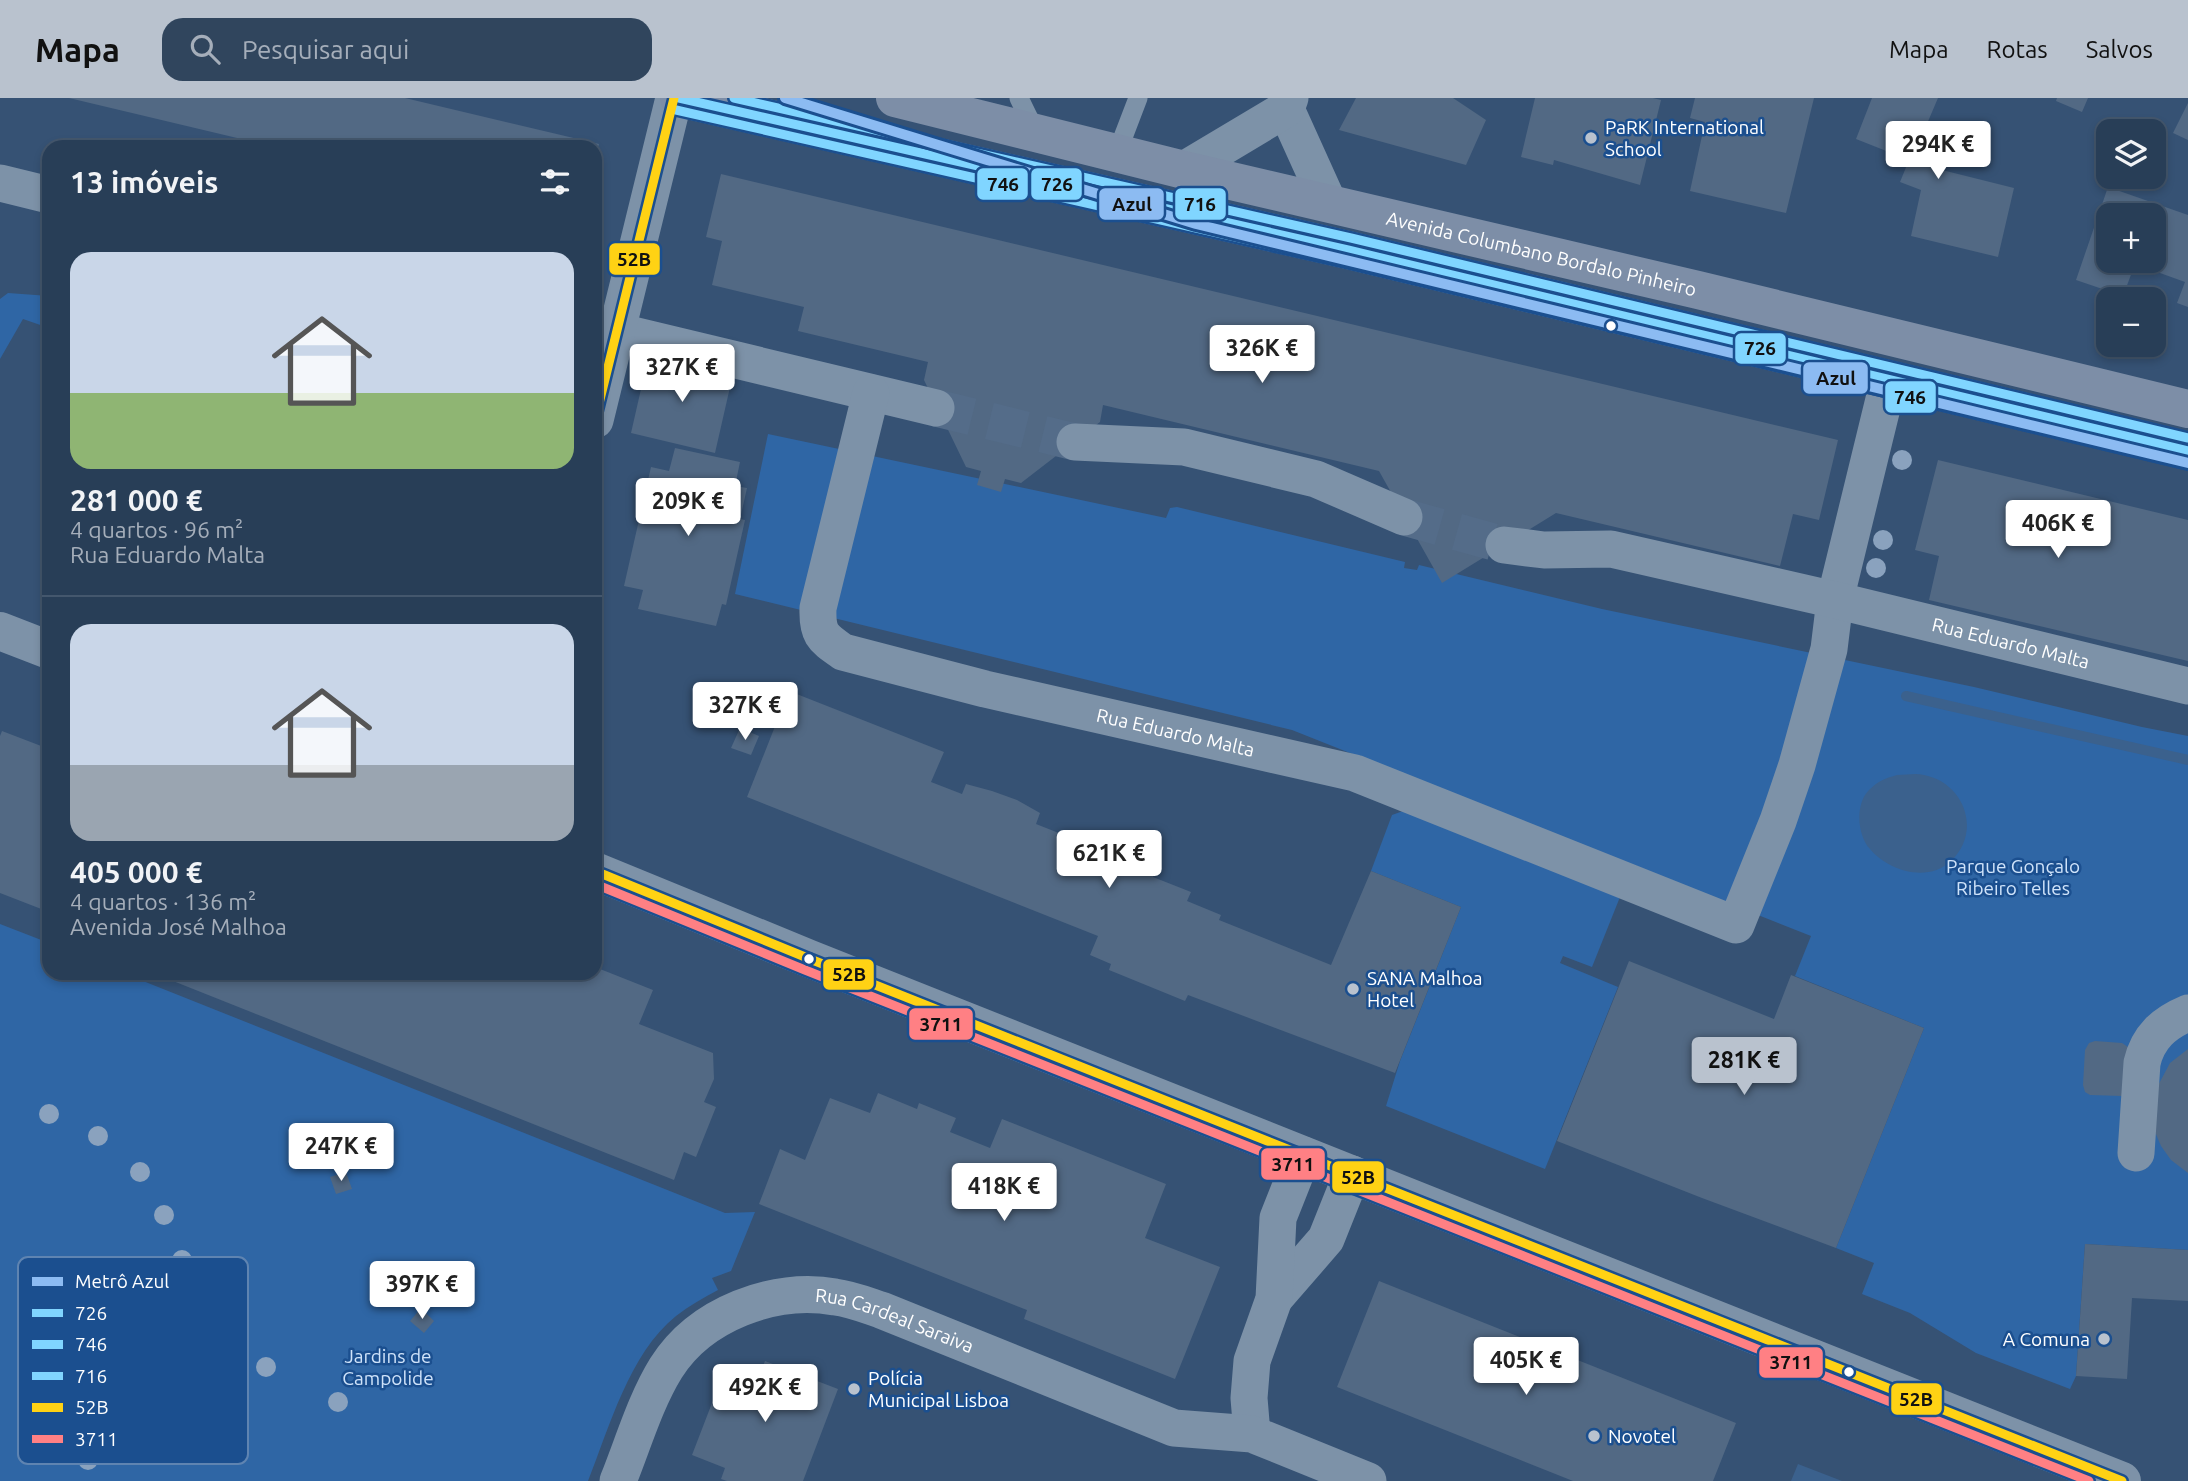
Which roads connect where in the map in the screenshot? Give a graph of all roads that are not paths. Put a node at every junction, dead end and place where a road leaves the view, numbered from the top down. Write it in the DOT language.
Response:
graph roads {
  1 [pos="676,98"];
  2 [pos="899,98"];
  3 [pos="1019,98"];
  4 [pos="1139,98"];
  5 [pos="1288,104"];
  6 [pos="1036,133"];
  7 [pos="1117,153"];
  8 [pos="1184,170"];
  9 [pos="0,183"];
  10 [pos="42,193"];
  11 [pos="1328,202"];
  12 [pos="1348,250"];
  13 [pos="605,329"];
  14 [pos="602,357"];
  15 [pos="1889,379"];
  16 [pos="868,405"];
  17 [pos="936,408"];
  18 [pos="2188,409"];
  19 [pos="1074,442"];
  20 [pos="2188,451"];
  21 [pos="1404,517"];
  22 [pos="1504,545"];
  23 [pos="1835,600"];
  24 [pos="0,631"];
  25 [pos="42,647"];
  26 [pos="2188,685"];
  27 [pos="602,874"];
  28 [pos="2188,1013"];
  29 [pos="2136,1153"];
  30 [pos="1303,1155"];
  31 [pos="1352,1174"];
  32 [pos="1274,1299"];
  33 [pos="1252,1434"];
  34 [pos="618,1481"];
  35 [pos="1368,1481"];
  36 [pos="2122,1481"];
  1 -- 12 [label="main road"];
  1 -- 13 [label="street"];
  2 -- 6 [label="main road, Avenida Columbano Bordalo Pinheiro"];
  3 -- 6 [label="lane"];
  4 -- 7 [label="lane"];
  5 -- 8 [label="street"];
  5 -- 11 [label="street"];
  6 -- 7 [label="main road, Avenida Columbano Bordalo Pinheiro"];
  7 -- 8 [label="main road, Avenida Columbano Bordalo Pinheiro"];
  8 -- 11 [label="main road, Avenida Columbano Bordalo Pinheiro"];
  9 -- 10 [label="street"];
  11 -- 12 [label="main road"];
  11 -- 18 [label="main road, Avenida Columbano Bordalo Pinheiro"];
  12 -- 15 [label="main road"];
  13 -- 14 [label="street"];
  13 -- 16 [label="street"];
  15 -- 20 [label="main road"];
  15 -- 23 [label="street"];
  16 -- 17 [label="street"];
  16 -- 23 [label="street, Rua Eduardo Malta"];
  19 -- 21 [label="street"];
  22 -- 23 [label="street, Rua Eduardo Malta"];
  23 -- 26 [label="street, Rua Eduardo Malta"];
  24 -- 25 [label="street"];
  27 -- 30 [label="street"];
  28 -- 29 [label="street"];
  30 -- 31 [label="street"];
  30 -- 32 [label="street"];
  31 -- 32 [label="street"];
  31 -- 36 [label="street"];
  32 -- 33 [label="street"];
  33 -- 34 [label="street, Rua Cardeal Saraiva"];
  33 -- 35 [label="street, Rua Cardeal Saraiva"];
}
